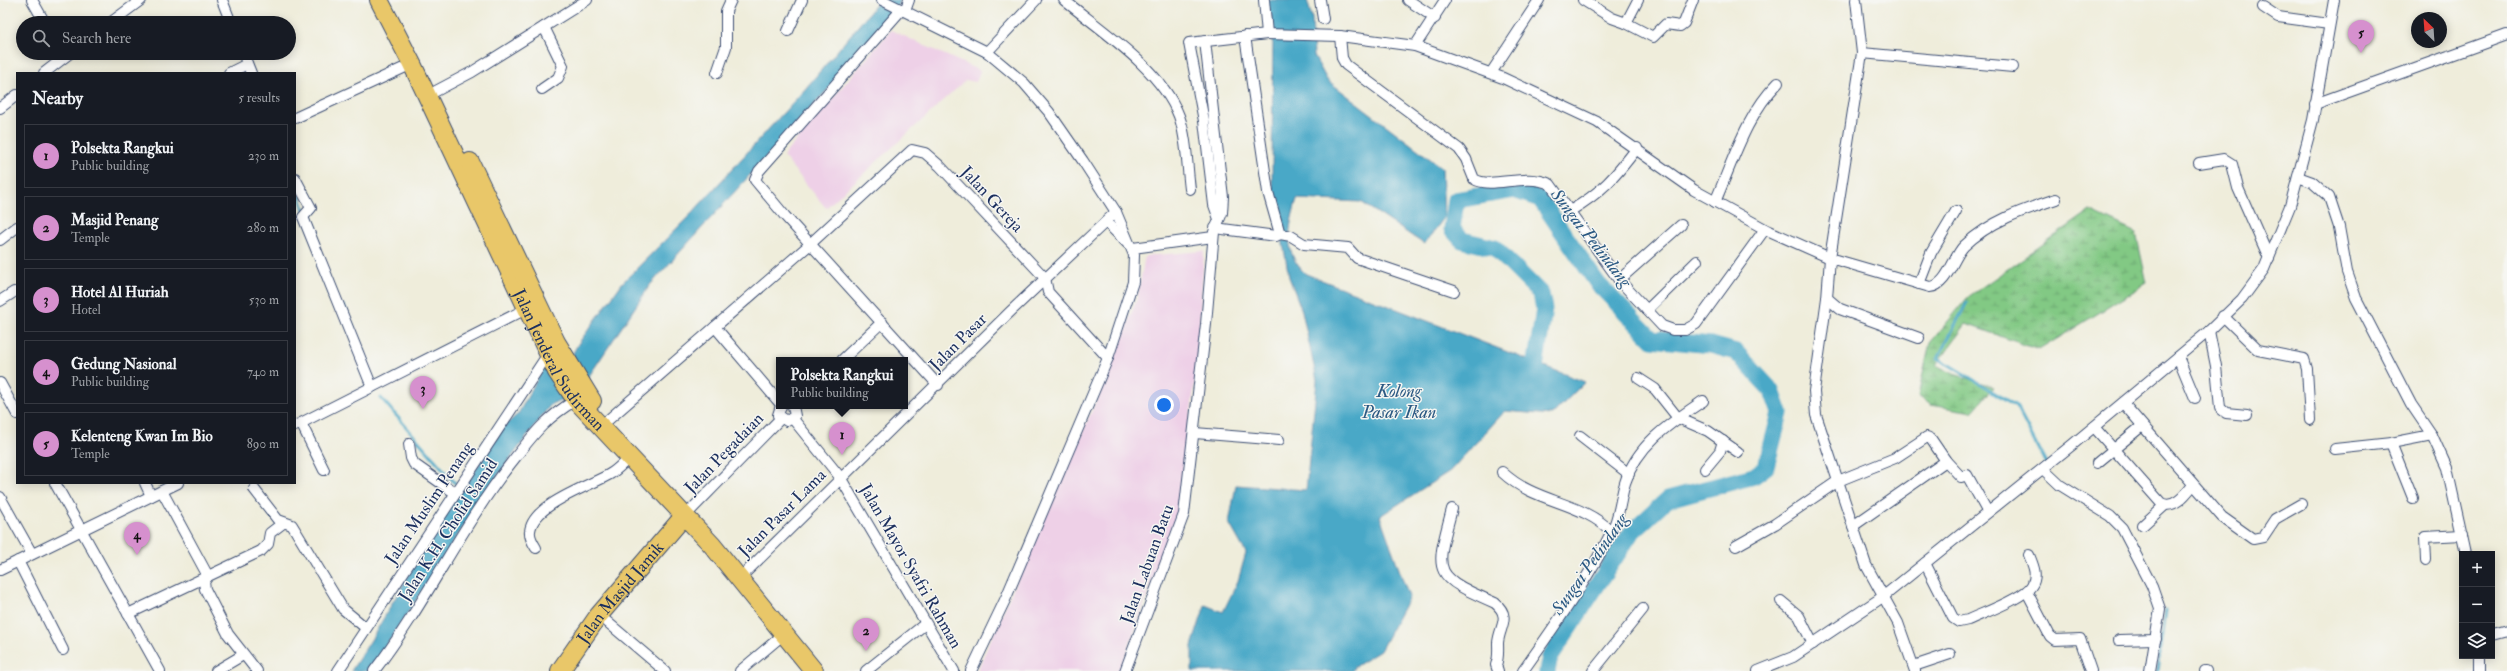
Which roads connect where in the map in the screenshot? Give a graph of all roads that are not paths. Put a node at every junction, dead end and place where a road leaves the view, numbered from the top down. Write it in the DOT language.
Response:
graph roads {
  1 [pos="32,0"];
  2 [pos="141,0"];
  3 [pos="222,0"];
  4 [pos="379,0"];
  5 [pos="391,0"];
  6 [pos="587,0"];
  7 [pos="730,0"];
  8 [pos="802,0"];
  9 [pos="882,0"];
  10 [pos="909,0"];
  11 [pos="1036,0"];
  12 [pos="1064,0"];
  13 [pos="1264,0"];
  14 [pos="1320,0"];
  15 [pos="1408,0"];
  16 [pos="1445,0"];
  17 [pos="1539,0"];
  18 [pos="1583,0"];
  19 [pos="1638,0"];
  20 [pos="1692,0"];
  21 [pos="1856,0"];
  22 [pos="2334,0"];
  23 [pos="2263,7"];
  24 [pos="902,9"];
  25 [pos="41,16"];
  26 [pos="119,16"];
  27 [pos="228,16"];
  28 [pos="1435,18"];
  29 [pos="1323,19"];
  30 [pos="1626,23"];
  31 [pos="2329,24"];
  32 [pos="544,27"];
  33 [pos="788,31"];
  34 [pos="1268,34"];
  35 [pos="2507,35"];
  36 [pos="1245,36"];
  37 [pos="1340,36"];
  38 [pos="1205,41"];
  39 [pos="1415,46"];
  40 [pos="987,52"];
  41 [pos="1862,53"];
  42 [pos="58,60"];
  43 [pos="412,64"];
  44 [pos="246,67"];
  45 [pos="2013,67"];
  46 [pos="45,72"];
  47 [pos="232,72"];
  48 [pos="718,72"];
  49 [pos="1491,73"];
  50 [pos="1778,82"];
  51 [pos="542,89"];
  52 [pos="436,91"];
  53 [pos="16,95"];
  54 [pos="2315,104"];
  55 [pos="0,108"];
  56 [pos="296,118"];
  57 [pos="1215,119"];
  58 [pos="1204,121"];
  59 [pos="1218,138"];
  60 [pos="1207,139"];
  61 [pos="1637,148"];
  62 [pos="2199,163"];
  63 [pos="2298,178"];
  64 [pos="296,180"];
  65 [pos="1190,189"];
  66 [pos="2056,199"];
  67 [pos="1715,202"];
  68 [pos="1570,211"];
  69 [pos="1956,211"];
  70 [pos="1116,212"];
  71 [pos="1106,222"];
  72 [pos="1681,225"];
  73 [pos="1216,228"];
  74 [pos="1765,229"];
  75 [pos="16,232"];
  76 [pos="1284,235"];
  77 [pos="0,240"];
  78 [pos="810,243"];
  79 [pos="1133,248"];
  80 [pos="1830,258"];
  81 [pos="2269,258"];
  82 [pos="1697,261"];
  83 [pos="1045,278"];
  84 [pos="1619,280"];
  85 [pos="1919,284"];
  86 [pos="1454,291"];
  87 [pos="14,292"];
  88 [pos="1827,298"];
  89 [pos="0,301"];
  90 [pos="526,309"];
  91 [pos="1647,310"];
  92 [pos="2223,316"];
  93 [pos="882,322"];
  94 [pos="715,327"];
  95 [pos="2209,331"];
  96 [pos="1919,338"];
  97 [pos="845,357"];
  98 [pos="2178,357"];
  99 [pos="1108,358"];
  100 [pos="555,359"];
  101 [pos="1638,378"];
  102 [pos="0,383"];
  103 [pos="938,385"];
  104 [pos="372,388"];
  105 [pos="578,396"];
  106 [pos="776,398"];
  107 [pos="2195,398"];
  108 [pos="1703,401"];
  109 [pos="2123,403"];
  110 [pos="16,409"];
  111 [pos="780,409"];
  112 [pos="795,409"];
  113 [pos="2247,415"];
  114 [pos="781,418"];
  115 [pos="1678,418"];
  116 [pos="793,419"];
  117 [pos="608,420"];
  118 [pos="2310,420"];
  119 [pos="298,425"];
  120 [pos="2142,426"];
  121 [pos="2094,427"];
  122 [pos="1194,433"];
  123 [pos="2432,435"];
  124 [pos="1580,436"];
  125 [pos="1279,440"];
  126 [pos="1724,440"];
  127 [pos="2391,443"];
  128 [pos="408,444"];
  129 [pos="2116,449"];
  130 [pos="2335,450"];
  131 [pos="1738,452"];
  132 [pos="629,458"];
  133 [pos="1946,461"];
  134 [pos="2097,463"];
  135 [pos="2048,465"];
  136 [pos="324,470"];
  137 [pos="1705,470"];
  138 [pos="1502,472"];
  139 [pos="1629,474"];
  140 [pos="840,477"];
  141 [pos="1838,481"];
  142 [pos="56,484"];
  143 [pos="145,484"];
  144 [pos="176,484"];
  145 [pos="2193,485"];
  146 [pos="254,490"];
  147 [pos="162,491"];
  148 [pos="455,493"];
  149 [pos="151,496"];
  150 [pos="0,497"];
  151 [pos="2413,498"];
  152 [pos="2301,504"];
  153 [pos="2165,505"];
  154 [pos="1452,509"];
  155 [pos="1987,511"];
  156 [pos="687,513"];
  157 [pos="283,523"];
  158 [pos="2143,525"];
  159 [pos="1853,526"];
  160 [pos="81,530"];
  161 [pos="1612,532"];
  162 [pos="2462,535"];
  163 [pos="1736,546"];
  164 [pos="536,548"];
  165 [pos="2465,551"];
  166 [pos="32,554"];
  167 [pos="2029,555"];
  168 [pos="2426,560"];
  169 [pos="18,561"];
  170 [pos="1925,563"];
  171 [pos="0,570"];
  172 [pos="746,572"];
  173 [pos="208,576"];
  174 [pos="2027,592"];
  175 [pos="1884,596"];
  176 [pos="1781,601"];
  177 [pos="1643,609"];
  178 [pos="128,614"];
  179 [pos="599,615"];
  180 [pos="925,624"];
  181 [pos="366,628"];
  182 [pos="2507,631"];
  183 [pos="784,634"];
  184 [pos="2495,634"];
  185 [pos="2156,639"];
  186 [pos="2119,640"];
  187 [pos="1813,644"];
  188 [pos="63,650"];
  189 [pos="1950,654"];
  190 [pos="243,656"];
  191 [pos="2479,659"];
  192 [pos="1914,668"];
  193 [pos="160,671"];
  194 [pos="216,671"];
  195 [pos="258,671"];
  196 [pos="338,671"];
  197 [pos="374,671"];
  198 [pos="560,671"];
  199 [pos="665,671"];
  200 [pos="740,671"];
  201 [pos="814,671"];
  202 [pos="825,671"];
  203 [pos="866,671"];
  204 [pos="954,671"];
  205 [pos="971,671"];
  206 [pos="1125,671"];
  207 [pos="1498,671"];
  208 [pos="1523,671"];
  209 [pos="1593,671"];
  210 [pos="1758,671"];
  211 [pos="2091,671"];
  212 [pos="2150,671"];
  213 [pos="2479,671"];
  1 -- 25 [label="street"];
  2 -- 26 [label="street"];
  3 -- 27 [label="street"];
  4 -- 43 [label="highway, Jalan Jenderal Sudirman"];
  5 -- 52 [label="highway, Jalan Jenderal Sudirman"];
  6 -- 32 [label="street"];
  7 -- 48 [label="street"];
  8 -- 33 [label="street"];
  9 -- 24 [label="street"];
  10 -- 24 [label="street"];
  11 -- 40 [label="street"];
  12 -- 65 [label="street"];
  13 -- 34 [label="street"];
  14 -- 29 [label="street"];
  15 -- 28 [label="street"];
  16 -- 28 [label="street"];
  17 -- 49 [label="street"];
  18 -- 30 [label="street"];
  19 -- 30 [label="street"];
  20 -- 30 [label="street"];
  21 -- 41 [label="street"];
  22 -- 31 [label="street"];
  23 -- 31 [label="street"];
  24 -- 40 [label="street"];
  24 -- 78 [label="street"];
  28 -- 39 [label="street"];
  31 -- 54 [label="street"];
  32 -- 51 [label="street"];
  32 -- 52 [label="street"];
  34 -- 36 [label="street"];
  34 -- 37 [label="street"];
  35 -- 54 [label="street"];
  36 -- 38 [label="street"];
  36 -- 76 [label="street"];
  37 -- 39 [label="street"];
  37 -- 68 [label="street"];
  38 -- 57 [label="street, Jalan Labuan Batu"];
  38 -- 58 [label="street"];
  39 -- 49 [label="street"];
  40 -- 70 [label="street"];
  41 -- 45 [label="street"];
  41 -- 80 [label="street"];
  42 -- 46 [label="street"];
  43 -- 56 [label="street"];
  43 -- 90 [label="highway, Jalan Jenderal Sudirman"];
  44 -- 47 [label="street"];
  49 -- 61 [label="street"];
  50 -- 67 [label="street"];
  52 -- 100 [label="highway, Jalan Jenderal Sudirman"];
  53 -- 55 [label="street"];
  54 -- 63 [label="street"];
  57 -- 58 [label="street"];
  57 -- 59 [label="street, Jalan Labuan Batu"];
  58 -- 60 [label="street"];
  59 -- 60 [label="street"];
  59 -- 73 [label="street, Jalan Labuan Batu"];
  60 -- 73 [label="street"];
  61 -- 67 [label="street"];
  61 -- 68 [label="street"];
  62 -- 81 [label="street"];
  63 -- 81 [label="street"];
  63 -- 123 [label="street"];
  64 -- 104 [label="street"];
  66 -- 85 [label="street"];
  67 -- 74 [label="street"];
  68 -- 84 [label="street"];
  69 -- 85 [label="street"];
  70 -- 71 [label="street, Jalan Pasar"];
  70 -- 79 [label="street"];
  71 -- 79 [label="street"];
  71 -- 83 [label="street, Jalan Pasar"];
  72 -- 84 [label="street"];
  73 -- 76 [label="street"];
  73 -- 79 [label="street"];
  73 -- 122 [label="street, Jalan Labuan Batu"];
  74 -- 80 [label="street"];
  74 -- 91 [label="street"];
  75 -- 77 [label="street"];
  76 -- 86 [label="street"];
  78 -- 83 [label="street, Jalan Gereja"];
  78 -- 93 [label="street"];
  78 -- 94 [label="street"];
  79 -- 99 [label="street"];
  80 -- 85 [label="street"];
  80 -- 88 [label="street"];
  81 -- 92 [label="street"];
  82 -- 91 [label="street"];
  83 -- 99 [label="street"];
  83 -- 103 [label="street, Jalan Pasar"];
  84 -- 91 [label="street"];
  87 -- 89 [label="street"];
  88 -- 96 [label="street"];
  88 -- 141 [label="street"];
  90 -- 100 [label="highway, Jalan Jenderal Sudirman"];
  90 -- 104 [label="street"];
  92 -- 95 [label="street"];
  92 -- 118 [label="street"];
  93 -- 97 [label="street"];
  93 -- 103 [label="street"];
  94 -- 106 [label="street"];
  94 -- 117 [label="street"];
  95 -- 98 [label="street"];
  95 -- 113 [label="street"];
  98 -- 107 [label="street"];
  98 -- 109 [label="street"];
  99 -- 205 [label="street"];
  100 -- 105 [label="highway, Jalan Jenderal Sudirman"];
  100 -- 148 [label="street, Jalan Muslim Penang"];
  101 -- 115 [label="street"];
  102 -- 110 [label="street"];
  103 -- 140 [label="street, Jalan Pasar"];
  104 -- 119 [label="street"];
  105 -- 117 [label="highway, Jalan Jenderal Sudirman"];
  105 -- 132 [label="highway, Jalan Jenderal Sudirman"];
  105 -- 197 [label="street, Jalan K.H. Cholid Samid"];
  108 -- 115 [label="street"];
  109 -- 120 [label="street"];
  109 -- 121 [label="street"];
  111 -- 114 [label="street"];
  112 -- 116 [label="street"];
  114 -- 116 [label="street"];
  114 -- 156 [label="street, Jalan Pegadaian"];
  115 -- 126 [label="street"];
  115 -- 139 [label="street"];
  116 -- 140 [label="street, Jalan Pegadaian"];
  117 -- 156 [label="highway, Jalan Jenderal Sudirman"];
  119 -- 136 [label="street"];
  120 -- 129 [label="street"];
  120 -- 145 [label="street"];
  121 -- 129 [label="street"];
  121 -- 135 [label="street"];
  122 -- 125 [label="street"];
  122 -- 206 [label="street, Jalan Labuan Batu"];
  123 -- 127 [label="street"];
  123 -- 162 [label="street"];
  124 -- 139 [label="street"];
  126 -- 131 [label="street"];
  126 -- 137 [label="street"];
  127 -- 130 [label="street"];
  127 -- 151 [label="street"];
  128 -- 148 [label="street"];
  129 -- 134 [label="street"];
  129 -- 153 [label="street"];
  132 -- 156 [label="highway, Jalan Jenderal Sudirman"];
  132 -- 164 [label="street"];
  133 -- 141 [label="street"];
  133 -- 155 [label="street"];
  133 -- 159 [label="street"];
  135 -- 155 [label="street"];
  135 -- 185 [label="street"];
  138 -- 161 [label="street"];
  139 -- 161 [label="street"];
  140 -- 172 [label="street, Jalan Pasar Lama"];
  140 -- 180 [label="street, Jalan Mayor Syafri Rahman"];
  141 -- 159 [label="street"];
  141 -- 163 [label="street"];
  142 -- 160 [label="street"];
  143 -- 149 [label="street"];
  144 -- 147 [label="street"];
  145 -- 152 [label="street"];
  145 -- 153 [label="street"];
  146 -- 157 [label="street"];
  147 -- 149 [label="street"];
  147 -- 173 [label="street"];
  148 -- 181 [label="street, Jalan Muslim Penang"];
  149 -- 160 [label="street"];
  150 -- 166 [label="street"];
  153 -- 158 [label="street"];
  154 -- 207 [label="street"];
  155 -- 170 [label="street"];
  156 -- 172 [label="highway, Jalan Jenderal Sudirman"];
  156 -- 179 [label="highway, Jalan Masjid Jamik"];
  156 -- 183 [label="highway, Jalan Jenderal Sudirman"];
  157 -- 173 [label="street"];
  157 -- 181 [label="street"];
  159 -- 175 [label="street"];
  160 -- 166 [label="street"];
  160 -- 178 [label="street"];
  161 -- 208 [label="street"];
  162 -- 165 [label="street"];
  162 -- 168 [label="street"];
  166 -- 169 [label="street"];
  167 -- 174 [label="street"];
  169 -- 171 [label="street"];
  169 -- 188 [label="street"];
  170 -- 174 [label="street"];
  170 -- 175 [label="street"];
  172 -- 202 [label="highway, Jalan Jenderal Sudirman"];
  173 -- 178 [label="street"];
  173 -- 190 [label="street"];
  174 -- 211 [label="street"];
  175 -- 187 [label="street"];
  175 -- 192 [label="street"];
  176 -- 187 [label="street"];
  177 -- 209 [label="street"];
  178 -- 193 [label="street"];
  179 -- 198 [label="highway, Jalan Masjid Jamik"];
  179 -- 199 [label="street"];
  180 -- 203 [label="street"];
  180 -- 204 [label="street, Jalan Mayor Syafri Rahman"];
  181 -- 196 [label="street, Jalan Muslim Penang"];
  182 -- 184 [label="street"];
  183 -- 200 [label="street"];
  183 -- 201 [label="highway, Jalan Jenderal Sudirman"];
  185 -- 186 [label="street"];
  185 -- 212 [label="street"];
  187 -- 210 [label="street"];
  189 -- 192 [label="street"];
  190 -- 194 [label="street"];
  190 -- 195 [label="street"];
  191 -- 213 [label="street"];
}
